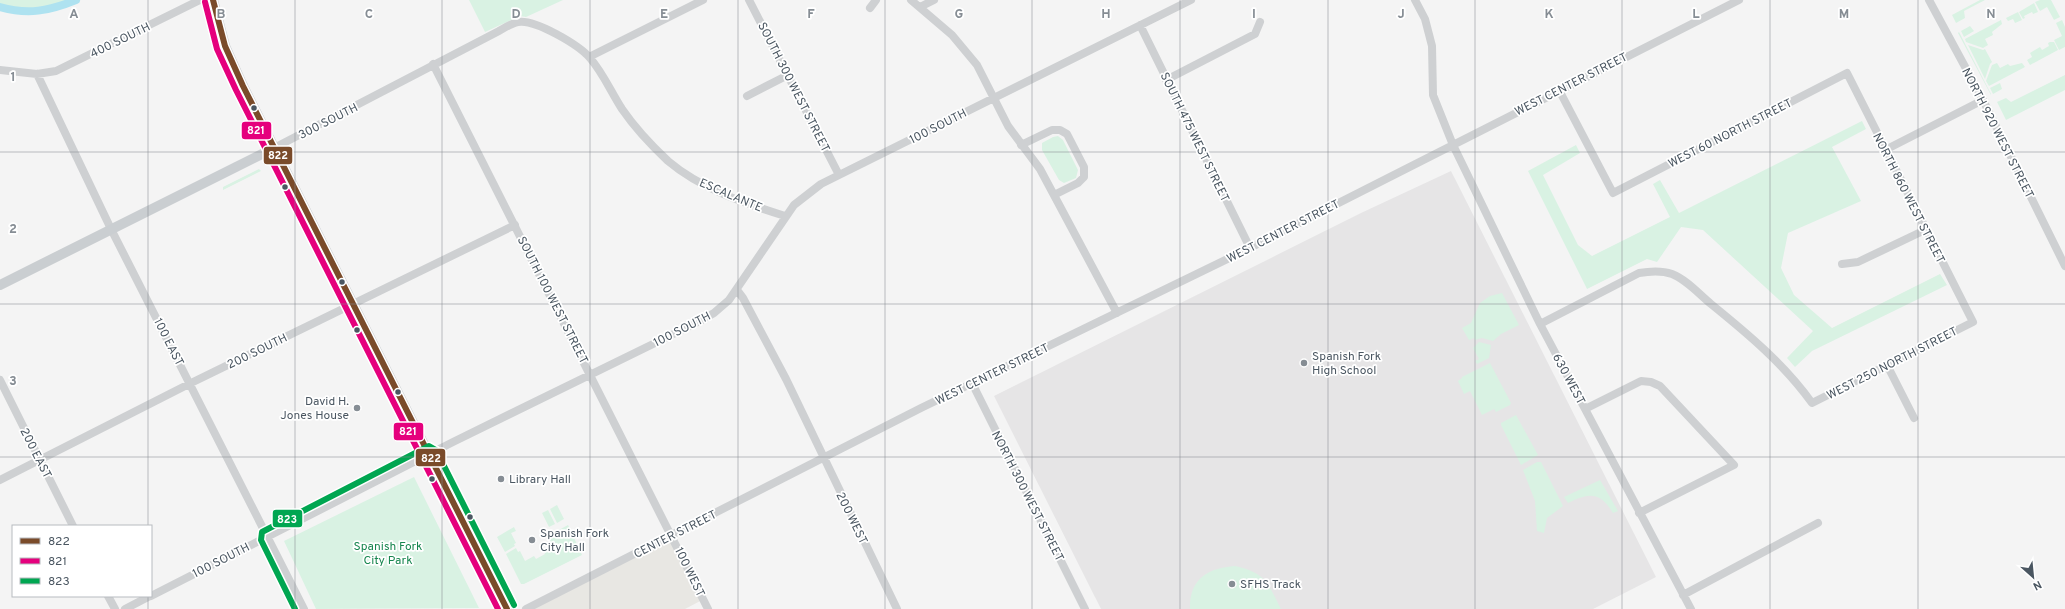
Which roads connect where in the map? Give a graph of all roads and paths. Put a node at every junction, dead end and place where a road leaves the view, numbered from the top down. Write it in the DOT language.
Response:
graph roads {
  1 [pos="200,0"];
  2 [pos="212,0"];
  3 [pos="703,0"];
  4 [pos="749,0"];
  5 [pos="876,0"];
  6 [pos="911,0"];
  7 [pos="934,0"];
  8 [pos="1190,0"];
  9 [pos="1415,0"];
  10 [pos="1739,0"];
  11 [pos="1929,0"];
  12 [pos="920,7"];
  13 [pos="870,8"];
  14 [pos="1260,22"];
  15 [pos="1140,25"];
  16 [pos="589,57"];
  17 [pos="433,64"];
  18 [pos="0,70"];
  19 [pos="1847,73"];
  20 [pos="37,74"];
  21 [pos="788,75"];
  22 [pos="1166,80"];
  23 [pos="1559,90"];
  24 [pos="747,96"];
  25 [pos="994,98"];
  26 [pos="1983,100"];
  27 [pos="1021,145"];
  28 [pos="1452,145"];
  29 [pos="274,148"];
  30 [pos="1885,150"];
  31 [pos="839,175"];
  32 [pos="1054,195"];
  33 [pos="785,216"];
  34 [pos="515,225"];
  35 [pos="111,229"];
  36 [pos="1925,230"];
  37 [pos="1250,248"];
  38 [pos="1842,264"];
  39 [pos="2065,266"];
  40 [pos="0,285"];
  41 [pos="737,290"];
  42 [pos="354,303"];
  43 [pos="1116,313"];
  44 [pos="1972,322"];
  45 [pos="1540,324"];
  46 [pos="1887,365"];
  47 [pos="591,374"];
  48 [pos="0,380"];
  49 [pos="191,383"];
  50 [pos="972,383"];
  51 [pos="1585,409"];
  52 [pos="1914,418"];
  53 [pos="429,454"];
  54 [pos="824,458"];
  55 [pos="40,460"];
  56 [pos="0,480"];
  57 [pos="1639,513"];
  58 [pos="1818,523"];
  59 [pos="72,525"];
  60 [pos="672,536"];
  61 [pos="268,537"];
  62 [pos="152,595"];
  63 [pos="1683,595"];
  64 [pos="109,597"];
  65 [pos="149,597"];
  66 [pos="115,609"];
  67 [pos="125,609"];
  68 [pos="304,609"];
  69 [pos="507,609"];
  70 [pos="526,609"];
  71 [pos="708,609"];
  72 [pos="897,609"];
  73 [pos="1085,609"];
  74 [pos="1691,609"];
  1 -- 20 [label="street, 400 SOUTH"];
  2 -- 29 [label="main road"];
  3 -- 16 [label="street"];
  4 -- 21 [label="street, SOUTH 300 WEST STREET"];
  5 -- 13 [label="street"];
  6 -- 12 [label="street"];
  7 -- 12 [label="street"];
  8 -- 15 [label="street, 100 SOUTH"];
  9 -- 28 [label="street, 630 WEST"];
  10 -- 23 [label="street, WEST CENTER STREET"];
  11 -- 26 [label="street, NORTH 920 WEST STREET"];
  12 -- 25 [label="street"];
  14 -- 22 [label="street"];
  15 -- 22 [label="street, SOUTH 475 WEST STREET"];
  15 -- 25 [label="street, 100 SOUTH"];
  16 -- 17 [label="street, 300 SOUTH"];
  16 -- 33 [label="street, ESCALANTE"];
  17 -- 29 [label="street, 300 SOUTH"];
  17 -- 34 [label="street, SOUTH 100 WEST STREET"];
  18 -- 20 [label="street, 400 SOUTH"];
  19 -- 23 [label="street, WEST 60 NORTH STREET"];
  19 -- 30 [label="street, NORTH 860 WEST STREET"];
  20 -- 35 [label="street, 100 EAST"];
  21 -- 24 [label="street"];
  21 -- 31 [label="street, SOUTH 300 WEST STREET"];
  22 -- 37 [label="street, SOUTH 475 WEST STREET"];
  23 -- 28 [label="street, WEST CENTER STREET"];
  25 -- 27 [label="street"];
  25 -- 31 [label="street, 100 SOUTH"];
  26 -- 30 [label="street"];
  26 -- 39 [label="street, NORTH 920 WEST STREET"];
  27 -- 32 [label="street"];
  27 -- 32 [label="street"];
  28 -- 37 [label="street, WEST CENTER STREET"];
  28 -- 45 [label="street, 630 WEST"];
  29 -- 35 [label="main road, 300 SOUTH"];
  29 -- 42 [label="main road"];
  30 -- 36 [label="street, NORTH 860 WEST STREET"];
  31 -- 33 [label="street, 100 SOUTH"];
  32 -- 43 [label="street"];
  33 -- 41 [label="street, 100 SOUTH"];
  34 -- 42 [label="street, 200 SOUTH"];
  34 -- 47 [label="street, SOUTH 100 WEST STREET"];
  35 -- 40 [label="main road, 300 SOUTH"];
  35 -- 49 [label="street, 100 EAST"];
  36 -- 38 [label="street"];
  36 -- 44 [label="street, NORTH 860 WEST STREET"];
  37 -- 43 [label="street, WEST CENTER STREET"];
  41 -- 47 [label="street, 100 SOUTH"];
  41 -- 54 [label="street, 200 WEST"];
  42 -- 49 [label="street, 200 SOUTH"];
  42 -- 53 [label="main road"];
  43 -- 50 [label="street, WEST CENTER STREET"];
  44 -- 46 [label="street, WEST 250 NORTH STREET"];
  45 -- 46 [label="street, WEST 250 NORTH STREET"];
  45 -- 51 [label="street, 630 WEST"];
  46 -- 52 [label="street"];
  47 -- 53 [label="street, 100 SOUTH"];
  47 -- 60 [label="street, SOUTH 100 WEST STREET"];
  48 -- 55 [label="street, 200 EAST"];
  49 -- 55 [label="street, 200 SOUTH"];
  49 -- 61 [label="street, 100 EAST"];
  50 -- 54 [label="street, WEST CENTER STREET"];
  50 -- 73 [label="street, NORTH 300 WEST STREET"];
  51 -- 57 [label="street, 630 WEST"];
  51 -- 57 [label="street"];
  53 -- 61 [label="street, 100 SOUTH"];
  53 -- 69 [label="main road"];
  54 -- 60 [label="street, CENTER STREET"];
  54 -- 72 [label="street, 200 WEST"];
  55 -- 56 [label="street, 200 SOUTH"];
  55 -- 59 [label="street, 200 EAST"];
  57 -- 63 [label="street, 630 WEST"];
  58 -- 63 [label="street"];
  60 -- 70 [label="street, CENTER STREET"];
  60 -- 71 [label="street, 100 WEST"];
  61 -- 62 [label="street, 100 SOUTH"];
  61 -- 68 [label="street, 100 EAST"];
  63 -- 74 [label="street, 630 WEST"];
  64 -- 66 [label="street"];
  65 -- 67 [label="street, 100 SOUTH"];
}
